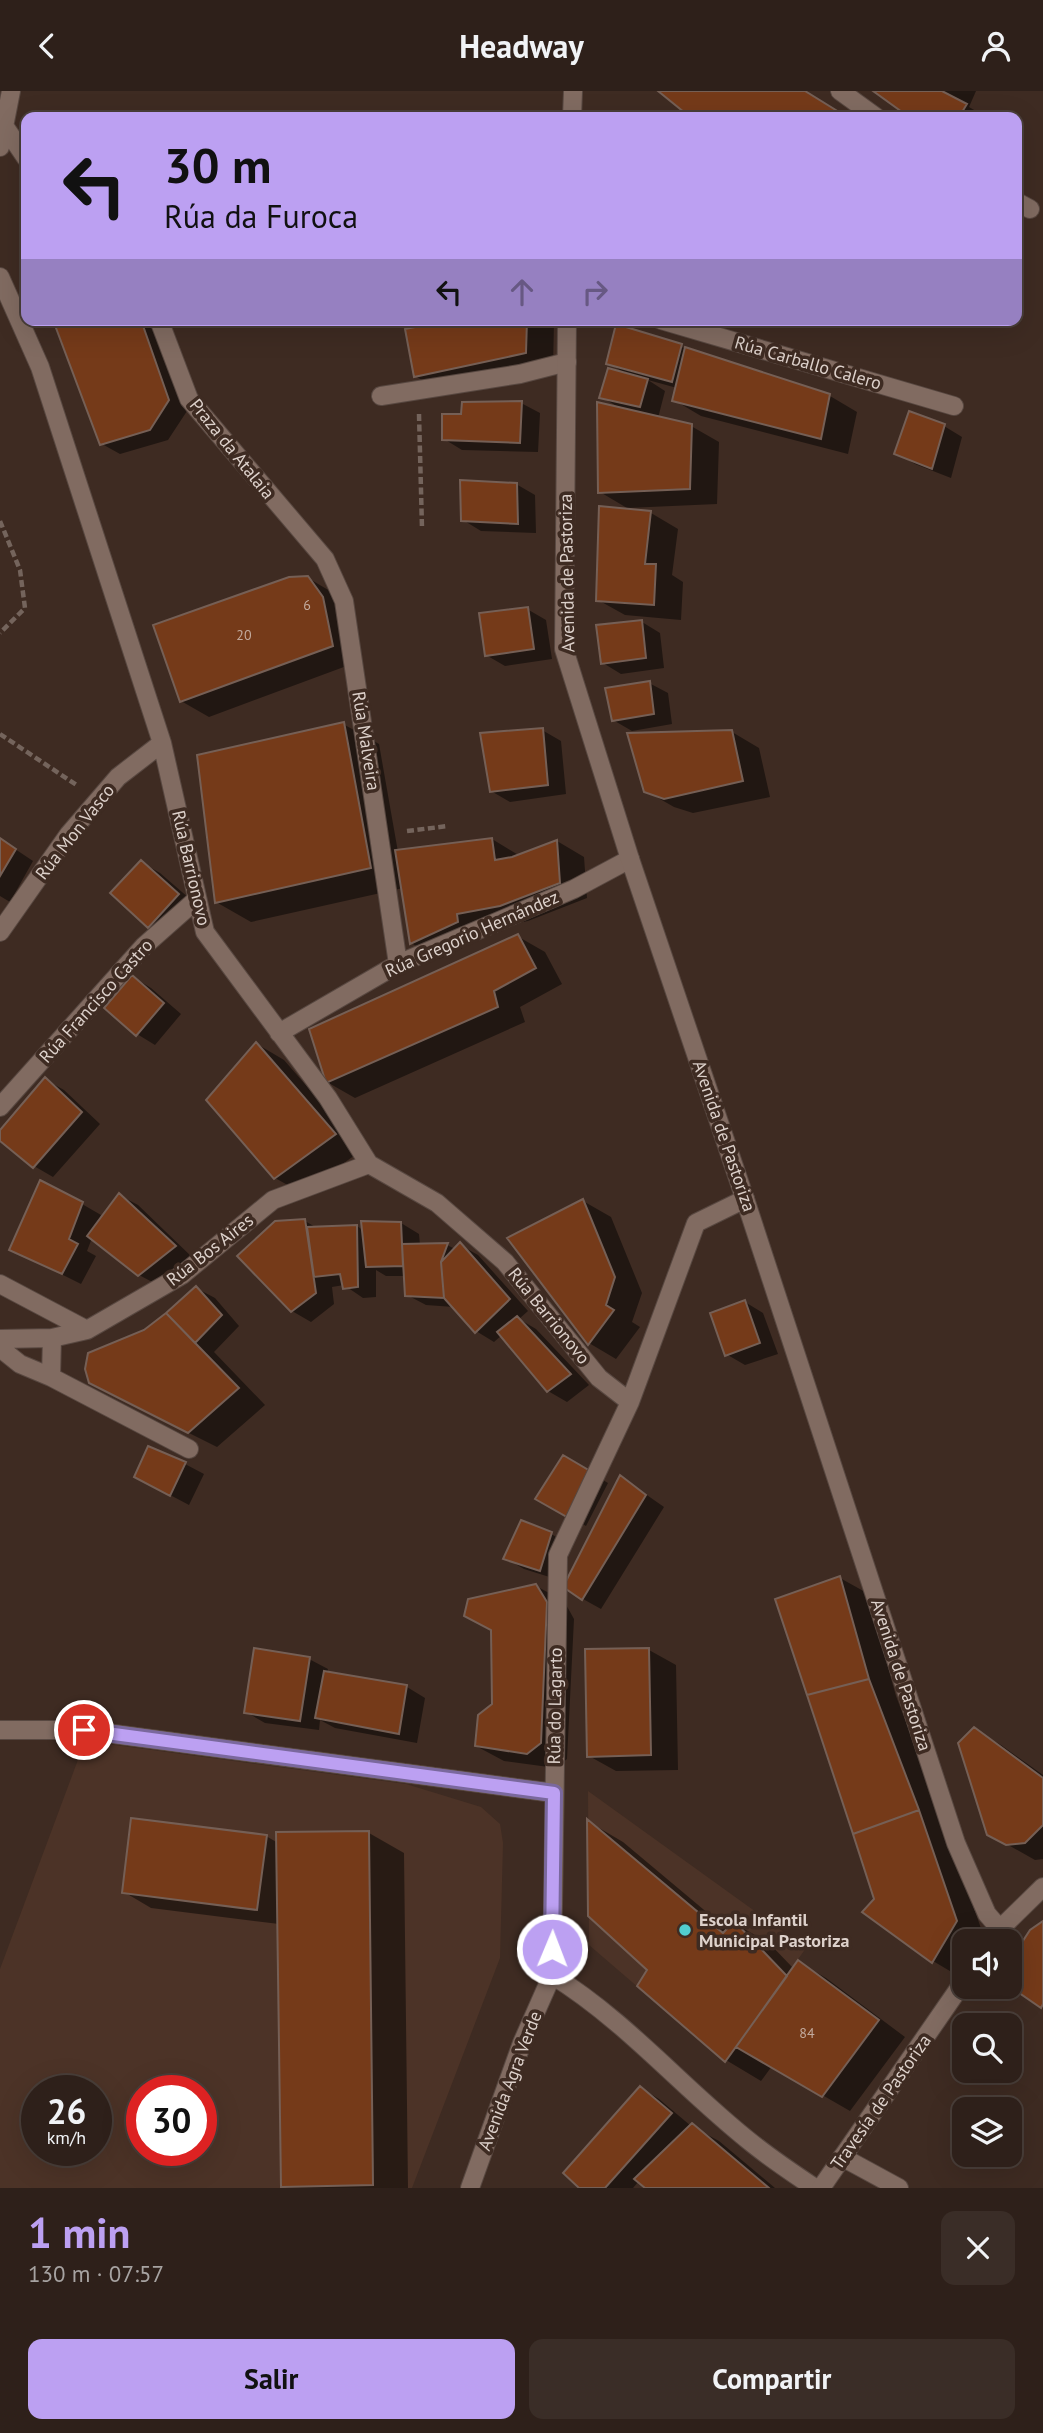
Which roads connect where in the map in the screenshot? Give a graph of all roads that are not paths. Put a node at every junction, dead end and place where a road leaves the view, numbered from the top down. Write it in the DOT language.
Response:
graph roads {
  1 [pos="11,91"];
  2 [pos="573,91"];
  3 [pos="839,91"];
  4 [pos="571,112"];
  5 [pos="869,112"];
  6 [pos="5,127"];
  7 [pos="0,147"];
  8 [pos="21,151"];
  9 [pos="0,277"];
  10 [pos="21,324"];
  11 [pos="22,326"];
  12 [pos="161,326"];
  13 [pos="567,326"];
  14 [pos="681,326"];
  15 [pos="567,362"];
  16 [pos="381,396"];
  17 [pos="954,406"];
  18 [pos="301,531"];
  19 [pos="162,743"];
  20 [pos="630,859"];
  21 [pos="196,900"];
  22 [pos="0,932"];
  23 [pos="398,964"];
  24 [pos="279,1033"];
  25 [pos="0,1107"];
  26 [pos="369,1164"];
  27 [pos="745,1199"];
  28 [pos="0,1284"];
  29 [pos="87,1331"];
  30 [pos="52,1338"];
  31 [pos="0,1339"];
  32 [pos="0,1347"];
  33 [pos="51,1377"];
  34 [pos="629,1402"];
  35 [pos="189,1448"];
  36 [pos="0,1730"];
  37 [pos="554,1793"];
  38 [pos="1043,1887"];
  39 [pos="993,1929"];
  40 [pos="1002,1929"];
  41 [pos="552,1975"];
  42 [pos="952,1998"];
  43 [pos="842,2157"];
  44 [pos="470,2188"];
  45 [pos="815,2188"];
  46 [pos="821,2188"];
  47 [pos="899,2188"];
  1 -- 6 [label="street"];
  2 -- 4 [label="street"];
  3 -- 5 [label="street"];
  6 -- 7 [label="street"];
  6 -- 8 [label="street"];
  9 -- 10 [label="street, Rúa Barrionovo"];
  11 -- 19 [label="street, Rúa Barrionovo"];
  12 -- 18 [label="street, Praza da Atalaia"];
  13 -- 15 [label="street, Avenida de Pastoriza"];
  14 -- 17 [label="street, Rúa Carballo Calero"];
  15 -- 16 [label="street"];
  15 -- 20 [label="street, Avenida de Pastoriza"];
  18 -- 23 [label="street, Rúa Malveira"];
  19 -- 21 [label="street, Rúa Barrionovo"];
  19 -- 22 [label="street, Rúa Mon Vasco"];
  20 -- 23 [label="street, Rúa Gregorio Hernández"];
  20 -- 27 [label="street, Avenida de Pastoriza"];
  21 -- 24 [label="street, Rúa Barrionovo"];
  21 -- 25 [label="street, Rúa Francisco Castro"];
  23 -- 24 [label="street, Rúa Gregorio Hernández"];
  24 -- 26 [label="street, Rúa Barrionovo"];
  26 -- 29 [label="street, Rúa Bos Aires"];
  26 -- 34 [label="street, Rúa Barrionovo"];
  27 -- 34 [label="street, Rúa do Lagarto"];
  27 -- 39 [label="street, Avenida de Pastoriza"];
  28 -- 29 [label="street"];
  29 -- 30 [label="street, Rúa Bos Aires"];
  30 -- 31 [label="street, Rúa Bos Aires"];
  30 -- 33 [label="street"];
  32 -- 33 [label="street"];
  33 -- 35 [label="street"];
  34 -- 37 [label="street, Rúa do Lagarto"];
  36 -- 37 [label="street"];
  37 -- 41 [label="street, Rúa do Lagarto"];
  38 -- 40 [label="street"];
  41 -- 44 [label="street, Avenida Agra Verde"];
  41 -- 45 [label="street"];
  42 -- 43 [label="street, Travesía de Pastoriza"];
  43 -- 46 [label="street, Travesía de Pastoriza"];
  43 -- 47 [label="street"];
}
